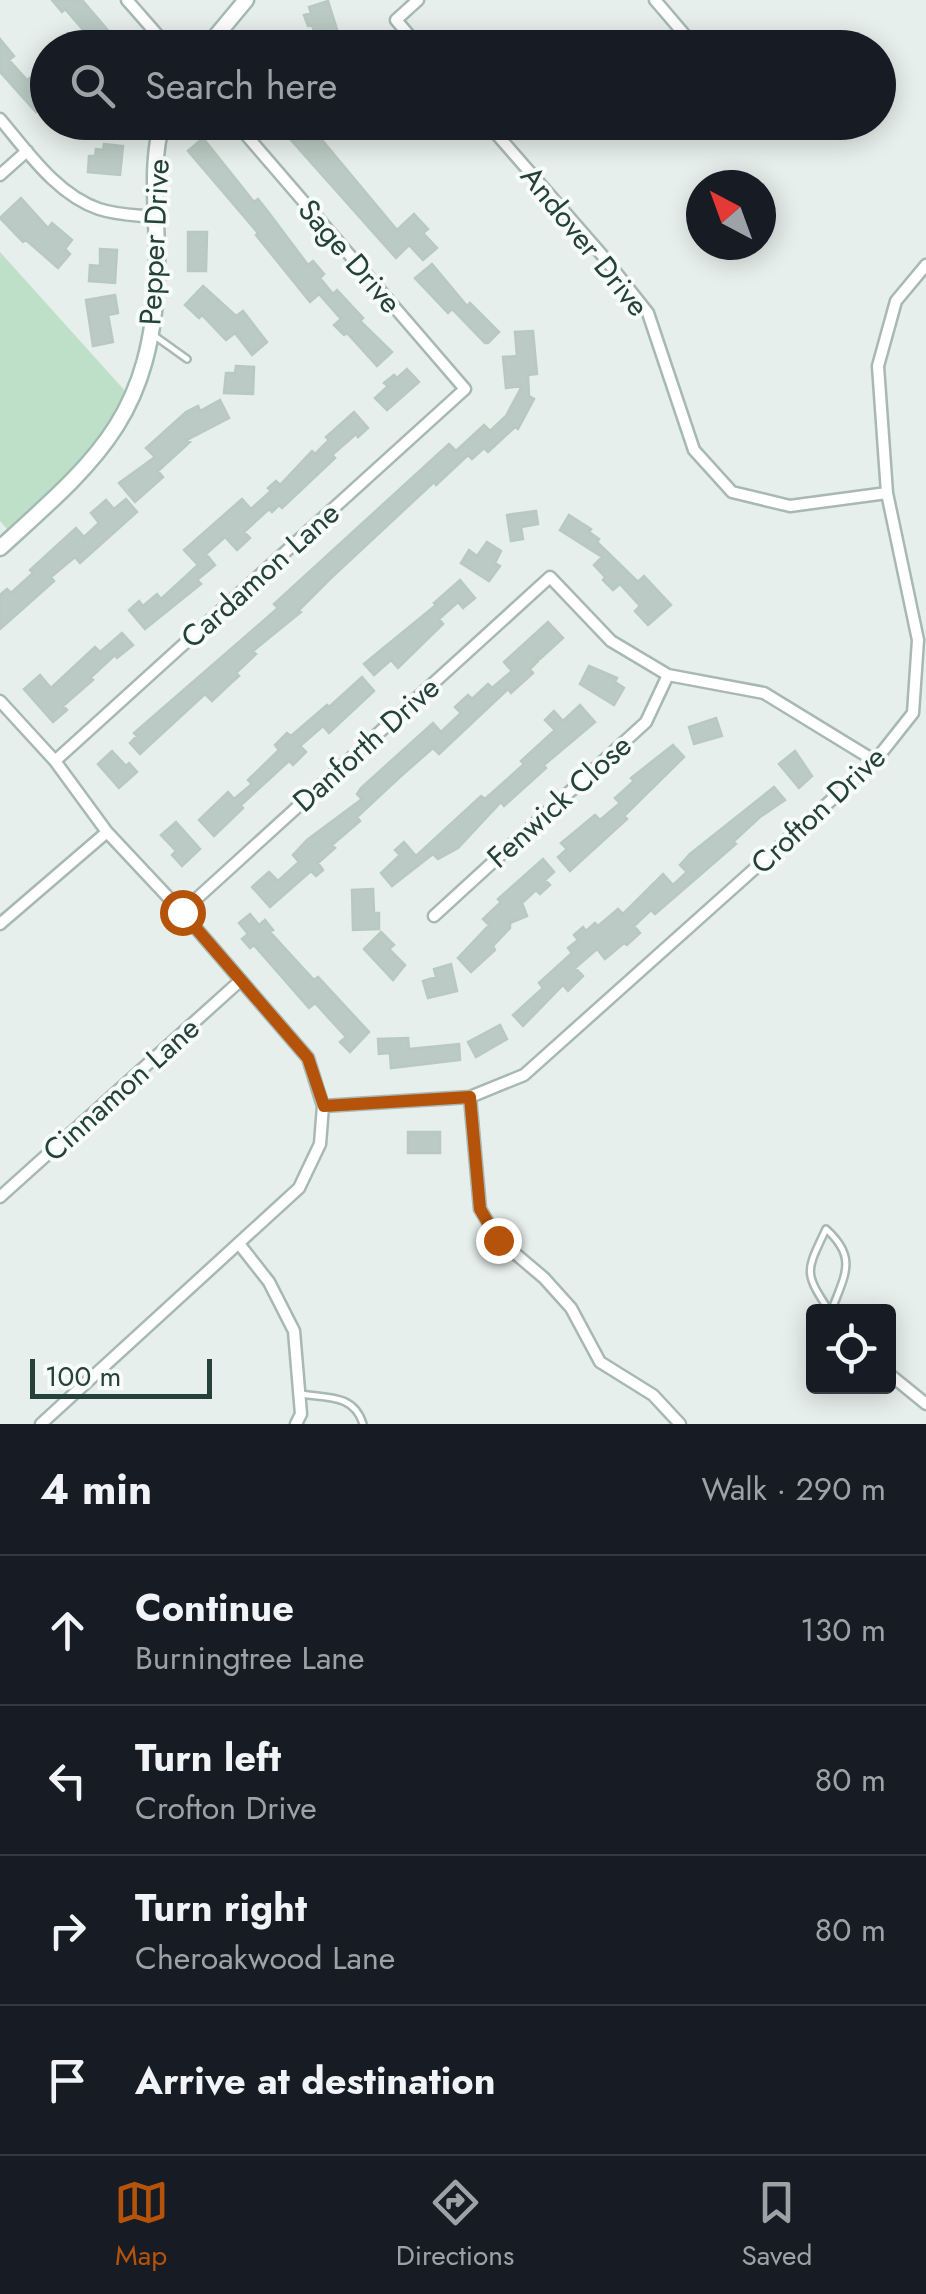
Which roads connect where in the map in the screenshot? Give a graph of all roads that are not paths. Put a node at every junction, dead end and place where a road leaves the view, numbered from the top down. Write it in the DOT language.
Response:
graph roads {
  1 [pos="128,0"];
  2 [pos="246,0"];
  3 [pos="418,0"];
  4 [pos="655,0"];
  5 [pos="154,30"];
  6 [pos="221,30"];
  7 [pos="405,30"];
  8 [pos="681,30"];
  9 [pos="0,119"];
  10 [pos="161,140"];
  11 [pos="250,140"];
  12 [pos="502,140"];
  13 [pos="27,151"];
  14 [pos="0,175"];
  15 [pos="154,217"];
  16 [pos="926,265"];
  17 [pos="149,332"];
  18 [pos="187,359"];
  19 [pos="464,388"];
  20 [pos="887,494"];
  21 [pos="0,548"];
  22 [pos="668,675"];
  23 [pos="0,701"];
  24 [pos="55,761"];
  25 [pos="876,761"];
  26 [pos="107,832"];
  27 [pos="182,912"];
  28 [pos="434,916"];
  29 [pos="0,924"];
  30 [pos="241,980"];
  31 [pos="470,1097"];
  32 [pos="324,1106"];
  33 [pos="0,1197"];
  34 [pos="240,1245"];
  35 [pos="830,1312"];
  36 [pos="896,1380"];
  37 [pos="299,1394"];
  38 [pos="926,1404"];
  39 [pos="41,1424"];
  40 [pos="296,1424"];
  41 [pos="362,1424"];
  42 [pos="680,1424"];
  1 -- 5 [label="street"];
  2 -- 6 [label="street"];
  3 -- 7 [label="street"];
  4 -- 8 [label="street"];
  9 -- 13 [label="street"];
  10 -- 15 [label="street, Pepper Drive"];
  11 -- 19 [label="street, Sage Drive"];
  12 -- 20 [label="street, Andover Drive"];
  13 -- 14 [label="street"];
  13 -- 15 [label="street"];
  15 -- 17 [label="street, Pepper Drive"];
  16 -- 20 [label="street, Crofton Drive"];
  17 -- 18 [label="lane"];
  17 -- 21 [label="street, Pepper Drive"];
  19 -- 24 [label="street, Cardamon Lane"];
  20 -- 25 [label="street, Crofton Drive"];
  22 -- 25 [label="street"];
  22 -- 27 [label="street, Danforth Drive"];
  22 -- 28 [label="street, Fenwick Close"];
  23 -- 24 [label="street"];
  24 -- 26 [label="street"];
  25 -- 31 [label="street, Crofton Drive"];
  26 -- 27 [label="street"];
  26 -- 29 [label="street"];
  27 -- 30 [label="street"];
  30 -- 32 [label="street"];
  30 -- 33 [label="street, Cinnamon Lane"];
  31 -- 32 [label="street, Crofton Drive"];
  31 -- 42 [label="street"];
  32 -- 34 [label="street"];
  34 -- 37 [label="street"];
  34 -- 39 [label="street"];
  35 -- 35 [label="lane"];
  36 -- 38 [label="street"];
  37 -- 40 [label="street"];
  37 -- 41 [label="lane"];
}
